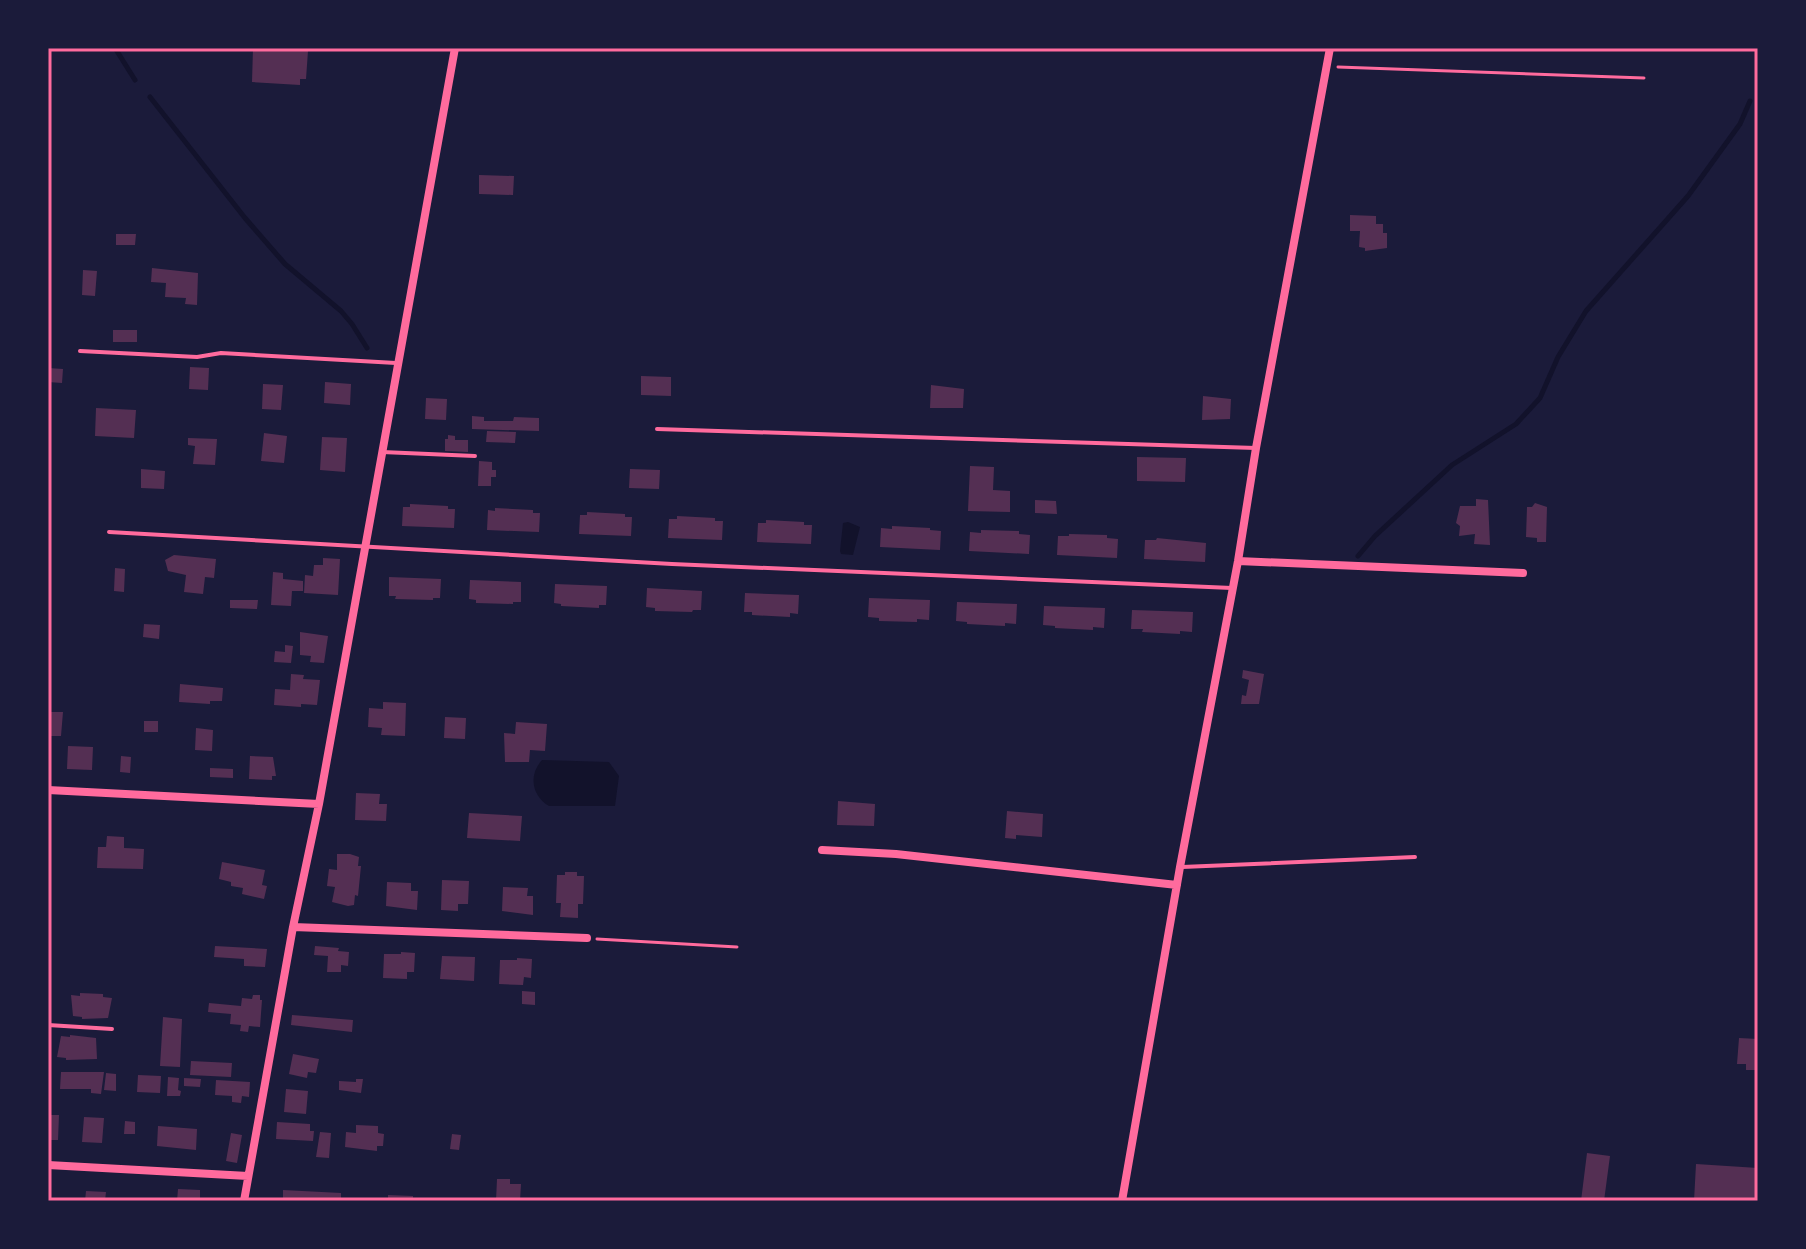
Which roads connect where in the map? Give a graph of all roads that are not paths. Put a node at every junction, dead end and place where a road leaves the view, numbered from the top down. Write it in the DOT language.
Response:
graph roads {
  1 [pos="455,48"];
  2 [pos="1330,48"];
  3 [pos="80,351"];
  4 [pos="399,363"];
  5 [pos="657,429"];
  6 [pos="1256,448"];
  7 [pos="381,452"];
  8 [pos="475,456"];
  9 [pos="109,532"];
  10 [pos="363,547"];
  11 [pos="1238,561"];
  12 [pos="1523,573"];
  13 [pos="1232,588"];
  14 [pos="48,790"];
  15 [pos="319,804"];
  16 [pos="822,850"];
  17 [pos="1415,857"];
  18 [pos="1180,867"];
  19 [pos="1177,885"];
  20 [pos="293,927"];
  21 [pos="587,938"];
  22 [pos="48,1025"];
  23 [pos="112,1029"];
  24 [pos="48,1165"];
  25 [pos="248,1176"];
  26 [pos="244,1201"];
  27 [pos="1122,1201"];
  1 -- 4 [label="street"];
  2 -- 6 [label="street"];
  3 -- 4 [label="lane"];
  4 -- 7 [label="street"];
  5 -- 6 [label="lane"];
  6 -- 11 [label="street"];
  7 -- 8 [label="lane"];
  7 -- 10 [label="street"];
  9 -- 10 [label="lane"];
  10 -- 13 [label="lane"];
  10 -- 15 [label="street"];
  11 -- 12 [label="street"];
  11 -- 13 [label="street"];
  13 -- 18 [label="street"];
  14 -- 15 [label="street"];
  15 -- 20 [label="street"];
  16 -- 19 [label="street"];
  17 -- 18 [label="lane"];
  18 -- 19 [label="street"];
  19 -- 27 [label="street"];
  20 -- 21 [label="street"];
  20 -- 25 [label="street"];
  22 -- 23 [label="lane"];
  24 -- 25 [label="street"];
  25 -- 26 [label="street"];
}
